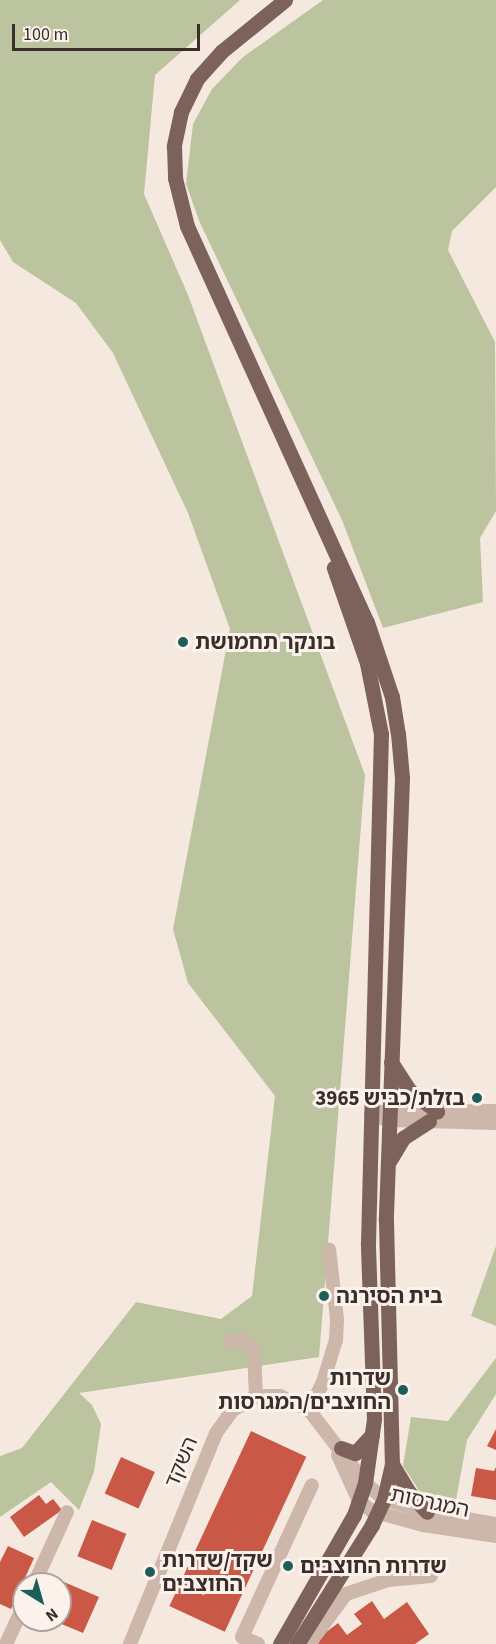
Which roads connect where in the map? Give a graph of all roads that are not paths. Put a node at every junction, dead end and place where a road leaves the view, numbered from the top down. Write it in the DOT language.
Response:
graph roads {
  1 [pos="285,0"];
  2 [pos="300,469"];
  3 [pos="391,1062"];
  4 [pos="496,1111"];
  5 [pos="371,1115"];
  6 [pos="389,1115"];
  7 [pos="433,1116"];
  8 [pos="496,1123"];
  9 [pos="388,1166"];
  10 [pos="329,1249"];
  11 [pos="231,1341"];
  12 [pos="256,1396"];
  13 [pos="309,1410"];
  14 [pos="327,1431"];
  15 [pos="374,1432"];
  16 [pos="341,1448"];
  17 [pos="392,1464"];
  18 [pos="365,1484"];
  19 [pos="312,1485"];
  20 [pos="359,1501"];
  21 [pos="381,1506"];
  22 [pos="67,1512"];
  23 [pos="427,1512"];
  24 [pos="496,1524"];
  25 [pos="496,1536"];
  26 [pos="40,1572"];
  27 [pos="431,1576"];
  28 [pos="128,1642"];
  29 [pos="258,1644"];
  30 [pos="280,1644"];
  31 [pos="297,1644"];
  32 [pos="309,1644"];
  1 -- 2 [label="main road"];
  2 -- 3 [label="main road"];
  2 -- 5 [label="main road"];
  3 -- 6 [label="main road"];
  3 -- 7 [label="main road"];
  4 -- 7 [label="street"];
  5 -- 6 [label="street"];
  5 -- 15 [label="main road"];
  6 -- 7 [label="street"];
  6 -- 9 [label="main road"];
  7 -- 8 [label="street"];
  7 -- 9 [label="main road"];
  9 -- 17 [label="main road"];
  10 -- 13 [label="street"];
  11 -- 12 [label="street"];
  12 -- 13 [label="street"];
  12 -- 28 [label="street, השקד"];
  13 -- 14 [label="street"];
  14 -- 16 [label="street"];
  14 -- 20 [label="street"];
  15 -- 16 [label="main road"];
  15 -- 18 [label="main road"];
  16 -- 18 [label="street"];
  17 -- 21 [label="main road"];
  17 -- 23 [label="main road"];
  18 -- 20 [label="main road"];
  18 -- 21 [label="street, המגרסות"];
  19 -- 29 [label="street"];
  20 -- 21 [label="street, המגרסות"];
  20 -- 30 [label="main road"];
  21 -- 23 [label="street, המגרסות"];
  21 -- 25 [label="street, המגרסות"];
  21 -- 31 [label="main road"];
  22 -- 26 [label="street"];
  23 -- 24 [label="street, המגרסות"];
  27 -- 32 [label="street"];
}
